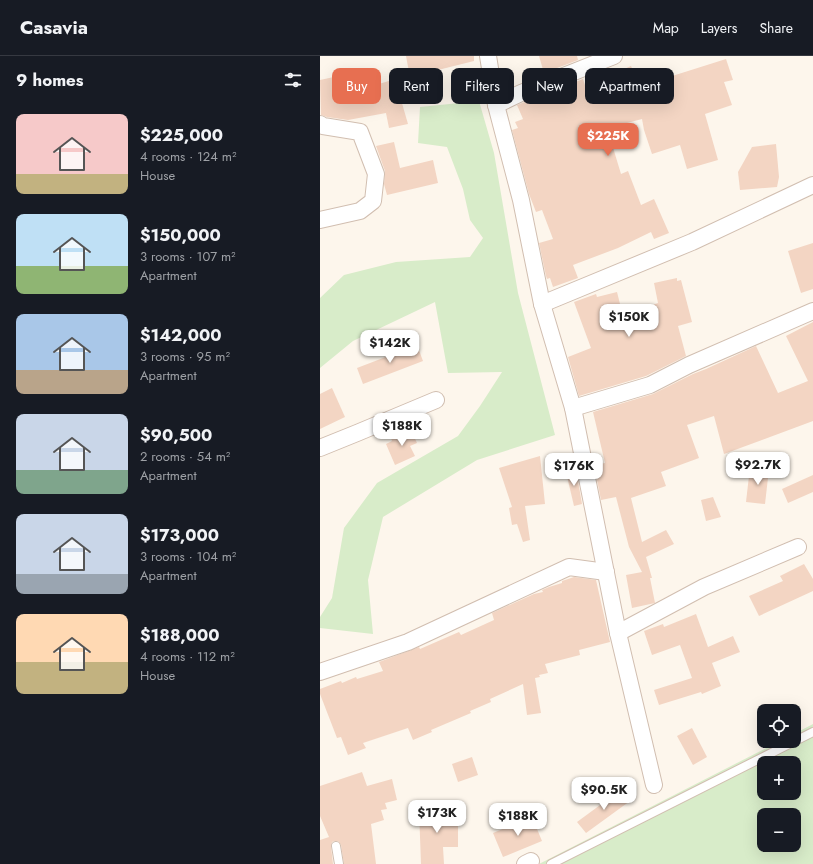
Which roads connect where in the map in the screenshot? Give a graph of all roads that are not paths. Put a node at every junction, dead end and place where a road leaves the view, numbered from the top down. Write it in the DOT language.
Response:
graph roads {
  1 [pos="488,56"];
  2 [pos="614,56"];
  3 [pos="496,105"];
  4 [pos="320,124"];
  5 [pos="813,185"];
  6 [pos="320,220"];
  7 [pos="542,304"];
  8 [pos="813,311"];
  9 [pos="436,400"];
  10 [pos="574,408"];
  11 [pos="320,448"];
  12 [pos="798,547"];
  13 [pos="606,572"];
  14 [pos="618,633"];
  15 [pos="320,672"];
  16 [pos="813,732"];
  17 [pos="654,785"];
  18 [pos="336,846"];
  19 [pos="339,864"];
  20 [pos="551,864"];
  1 -- 3 [label="street"];
  2 -- 3 [label="street"];
  3 -- 7 [label="street"];
  4 -- 6 [label="street"];
  5 -- 7 [label="street"];
  7 -- 10 [label="street"];
  8 -- 10 [label="street"];
  9 -- 11 [label="street"];
  10 -- 13 [label="street"];
  12 -- 14 [label="street"];
  13 -- 14 [label="street"];
  13 -- 15 [label="street"];
  14 -- 17 [label="street"];
  16 -- 20 [label="lane"];
  18 -- 19 [label="lane"];
}
